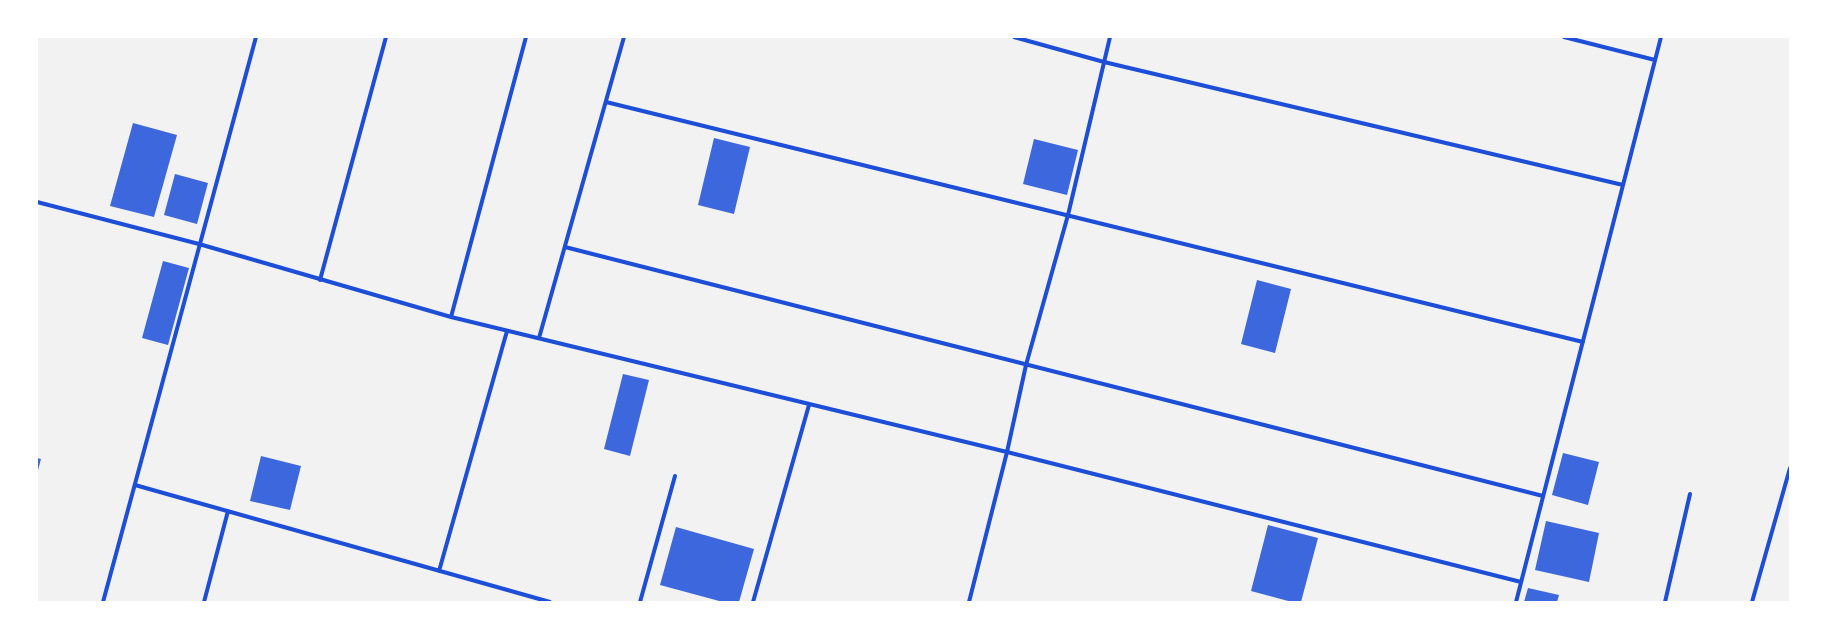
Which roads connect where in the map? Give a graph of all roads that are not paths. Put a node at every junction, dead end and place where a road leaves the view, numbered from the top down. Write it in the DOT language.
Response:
graph roads {
  1 [pos="256,37"];
  2 [pos="386,37"];
  3 [pos="526,37"];
  4 [pos="624,37"];
  5 [pos="1014,37"];
  6 [pos="1110,37"];
  7 [pos="1564,37"];
  8 [pos="1661,37"];
  9 [pos="1655,60"];
  10 [pos="1104,62"];
  11 [pos="606,102"];
  12 [pos="1623,185"];
  13 [pos="37,202"];
  14 [pos="1068,216"];
  15 [pos="199,244"];
  16 [pos="565,247"];
  17 [pos="320,280"];
  18 [pos="451,317"];
  19 [pos="507,331"];
  20 [pos="539,338"];
  21 [pos="1583,342"];
  22 [pos="1026,365"];
  23 [pos="809,405"];
  24 [pos="1007,452"];
  25 [pos="1790,468"];
  26 [pos="675,476"];
  27 [pos="136,485"];
  28 [pos="1690,494"];
  29 [pos="1543,496"];
  30 [pos="228,511"];
  31 [pos="439,571"];
  32 [pos="1521,582"];
  33 [pos="103,602"];
  34 [pos="204,602"];
  35 [pos="550,602"];
  36 [pos="640,602"];
  37 [pos="753,602"];
  38 [pos="969,602"];
  39 [pos="1516,602"];
  40 [pos="1665,602"];
  41 [pos="1752,602"];
  1 -- 15 [label="street"];
  2 -- 17 [label="street"];
  3 -- 18 [label="street"];
  4 -- 11 [label="street"];
  5 -- 10 [label="street"];
  6 -- 10 [label="street"];
  7 -- 9 [label="street"];
  8 -- 9 [label="street"];
  9 -- 12 [label="street"];
  10 -- 12 [label="street"];
  10 -- 14 [label="street"];
  11 -- 14 [label="street"];
  11 -- 16 [label="street"];
  12 -- 21 [label="street"];
  13 -- 15 [label="street"];
  14 -- 21 [label="street"];
  14 -- 22 [label="street"];
  15 -- 17 [label="street"];
  15 -- 27 [label="street"];
  16 -- 20 [label="street"];
  16 -- 22 [label="street"];
  17 -- 18 [label="street"];
  18 -- 19 [label="street"];
  19 -- 20 [label="street"];
  19 -- 31 [label="street"];
  20 -- 23 [label="street"];
  21 -- 29 [label="street"];
  22 -- 24 [label="street"];
  22 -- 29 [label="street"];
  23 -- 24 [label="street"];
  23 -- 37 [label="street"];
  24 -- 32 [label="street"];
  24 -- 38 [label="street"];
  25 -- 41 [label="street"];
  26 -- 36 [label="street"];
  27 -- 30 [label="street"];
  27 -- 33 [label="street"];
  28 -- 40 [label="street"];
  29 -- 32 [label="street"];
  30 -- 31 [label="street"];
  30 -- 34 [label="street"];
  31 -- 35 [label="street"];
  32 -- 39 [label="street"];
}
